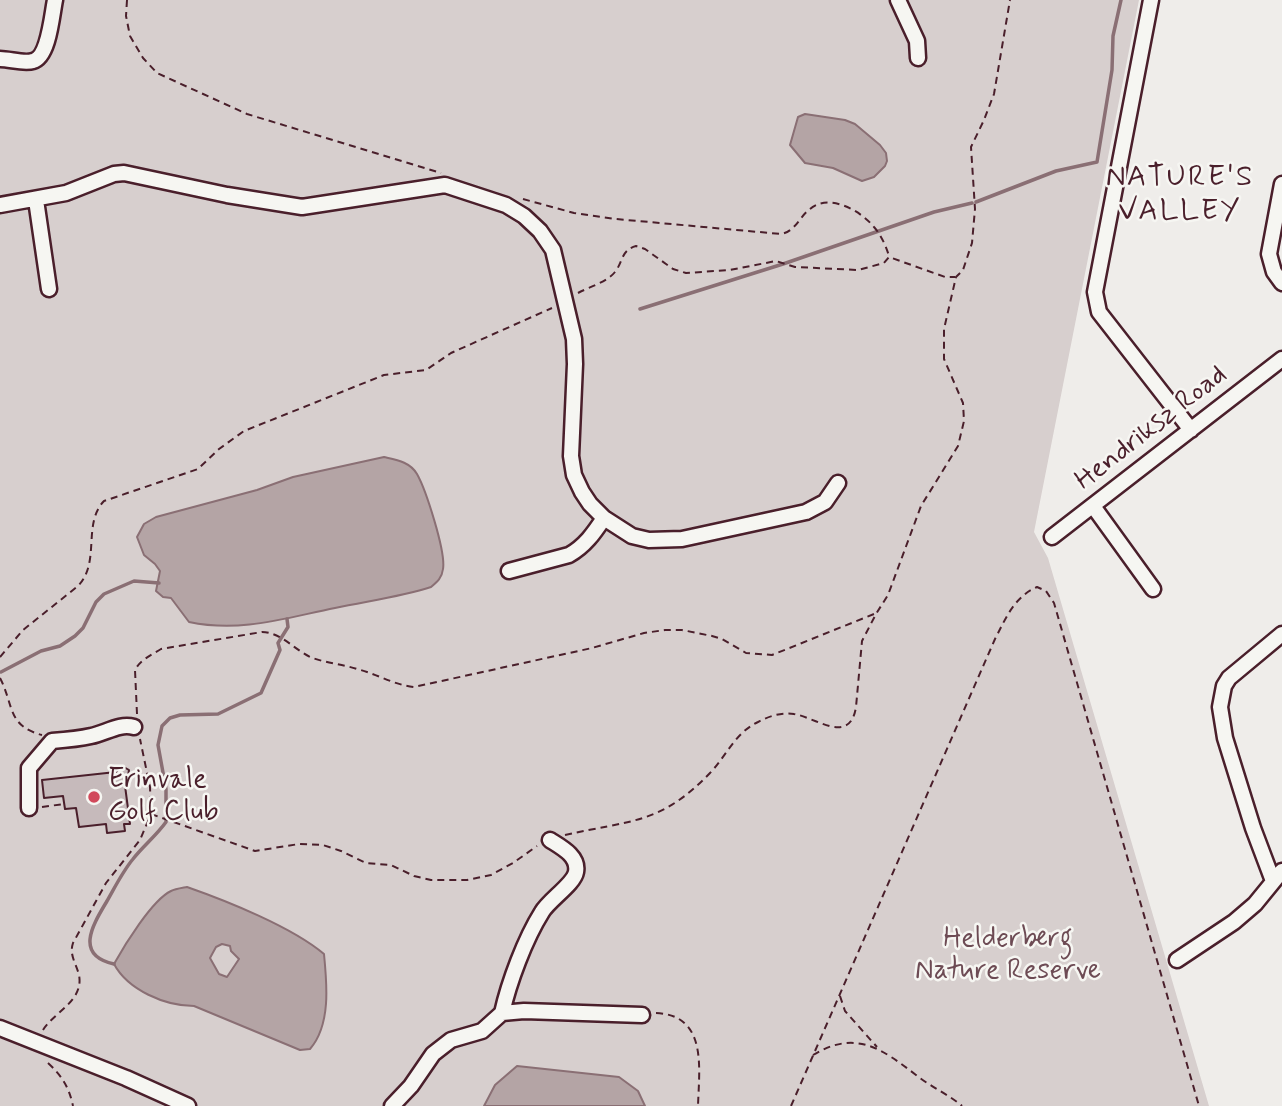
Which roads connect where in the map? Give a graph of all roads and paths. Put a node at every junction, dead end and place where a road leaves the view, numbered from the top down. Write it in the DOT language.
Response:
graph roads {
  1 [pos="55,0"];
  2 [pos="127,0"];
  3 [pos="898,0"];
  4 [pos="1010,0"];
  5 [pos="1152,0"];
  6 [pos="918,58"];
  7 [pos="0,59"];
  8 [pos="440,172"];
  9 [pos="1282,184"];
  10 [pos="523,199"];
  11 [pos="37,200"];
  12 [pos="0,205"];
  13 [pos="889,257"];
  14 [pos="956,277"];
  15 [pos="1282,283"];
  16 [pos="50,289"];
  17 [pos="565,300"];
  18 [pos="1282,359"];
  19 [pos="1191,430"];
  20 [pos="838,483"];
  21 [pos="1093,506"];
  22 [pos="604,518"];
  23 [pos="1052,537"];
  24 [pos="509,571"];
  25 [pos="1153,589"];
  26 [pos="876,614"];
  27 [pos="1282,634"];
  28 [pos="0,657"];
  29 [pos="0,677"];
  30 [pos="134,727"];
  31 [pos="52,741"];
  32 [pos="64,804"];
  33 [pos="35,808"];
  34 [pos="151,814"];
  35 [pos="550,840"];
  36 [pos="1278,876"];
  37 [pos="1177,960"];
  38 [pos="839,995"];
  39 [pos="502,1013"];
  40 [pos="642,1015"];
  41 [pos="0,1028"];
  42 [pos="37,1043"];
  43 [pos="878,1047"];
  44 [pos="813,1056"];
  45 [pos="48,1062"];
  46 [pos="73,1106"];
  47 [pos="188,1106"];
  48 [pos="392,1106"];
  49 [pos="698,1106"];
  50 [pos="791,1106"];
  51 [pos="962,1106"];
  52 [pos="1199,1106"];
  1 -- 7 [label="street"];
  2 -- 8 [label="path"];
  3 -- 6 [label="street"];
  4 -- 14 [label="path"];
  5 -- 19 [label="street"];
  9 -- 15 [label="street"];
  10 -- 13 [label="path"];
  11 -- 12 [label="street"];
  11 -- 16 [label="street"];
  11 -- 17 [label="street"];
  13 -- 14 [label="path"];
  13 -- 17 [label="path"];
  14 -- 26 [label="path"];
  17 -- 22 [label="street"];
  17 -- 28 [label="path"];
  18 -- 19 [label="street, Hendriksz Road"];
  19 -- 21 [label="street, Hendriksz Road"];
  20 -- 22 [label="street"];
  21 -- 23 [label="street, Hendriksz Road"];
  21 -- 25 [label="street"];
  22 -- 24 [label="street"];
  26 -- 30 [label="path"];
  26 -- 35 [label="path"];
  27 -- 36 [label="street"];
  29 -- 31 [label="path"];
  30 -- 31 [label="street"];
  30 -- 34 [label="path"];
  31 -- 33 [label="street"];
  32 -- 33 [label="path"];
  34 -- 35 [label="path"];
  34 -- 42 [label="path"];
  35 -- 39 [label="street"];
  36 -- 37 [label="street"];
  38 -- 43 [label="path"];
  38 -- 44 [label="path"];
  38 -- 52 [label="path"];
  39 -- 40 [label="street"];
  39 -- 48 [label="street"];
  40 -- 49 [label="path"];
  41 -- 42 [label="street"];
  42 -- 47 [label="street"];
  43 -- 44 [label="path"];
  43 -- 51 [label="path"];
  44 -- 50 [label="path"];
  45 -- 46 [label="path"];
}
